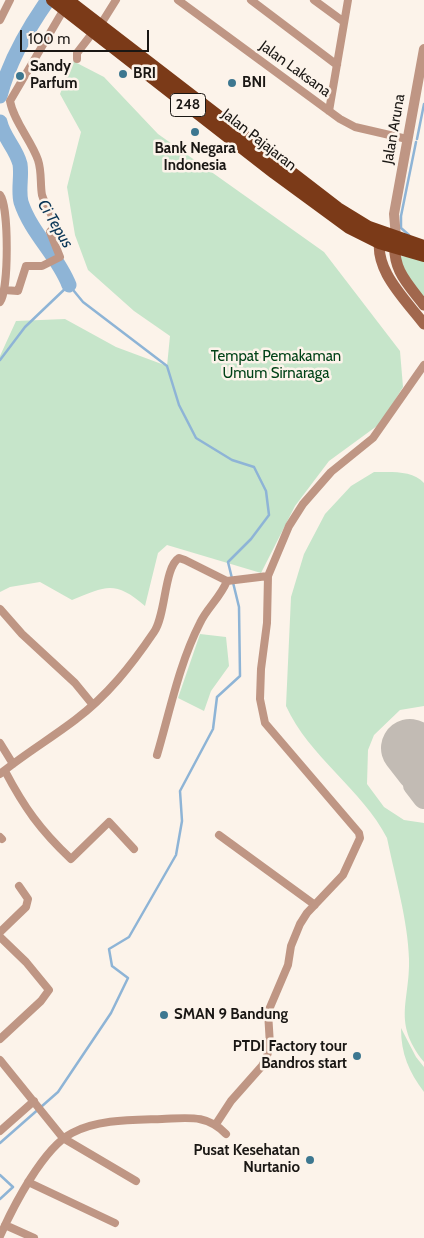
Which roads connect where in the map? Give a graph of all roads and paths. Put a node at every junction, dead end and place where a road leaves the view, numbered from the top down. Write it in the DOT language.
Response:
graph roads {
  1 [pos="10,0"];
  2 [pos="52,0"];
  3 [pos="116,0"];
  4 [pos="178,0"];
  5 [pos="251,0"];
  6 [pos="314,0"];
  7 [pos="348,0"];
  8 [pos="66,4"];
  9 [pos="3,8"];
  10 [pos="0,20"];
  11 [pos="344,22"];
  12 [pos="97,27"];
  13 [pos="424,49"];
  14 [pos="77,58"];
  15 [pos="337,65"];
  16 [pos="329,111"];
  17 [pos="407,139"];
  18 [pos="0,195"];
  19 [pos="388,238"];
  20 [pos="424,246"];
  21 [pos="424,256"];
  22 [pos="4,290"];
  23 [pos="0,302"];
  24 [pos="424,305"];
  25 [pos="424,324"];
  26 [pos="424,365"];
  27 [pos="268,576"];
  28 [pos="228,581"];
  29 [pos="0,610"];
  30 [pos="93,705"];
  31 [pos="0,743"];
  32 [pos="157,755"];
  33 [pos="13,764"];
  34 [pos="2,772"];
  35 [pos="219,835"];
  36 [pos="134,849"];
  37 [pos="19,886"];
  38 [pos="315,905"];
  39 [pos="0,932"];
  40 [pos="0,937"];
  41 [pos="0,1039"];
  42 [pos="0,1060"];
  43 [pos="36,1104"];
  44 [pos="216,1124"];
  45 [pos="0,1132"];
  46 [pos="226,1134"];
  47 [pos="64,1138"];
  48 [pos="136,1181"];
  49 [pos="28,1182"];
  50 [pos="115,1223"];
  51 [pos="5,1225"];
  52 [pos="0,1236"];
  53 [pos="34,1238"];
  1 -- 9 [label="street"];
  2 -- 8 [label="highway, Jalan Pajajaran / 248"];
  3 -- 12 [label="street"];
  4 -- 16 [label="street, Jalan Laksana"];
  5 -- 15 [label="street"];
  6 -- 11 [label="street"];
  7 -- 11 [label="street"];
  8 -- 12 [label="highway, Jalan Pajajaran / 248"];
  8 -- 22 [label="street"];
  9 -- 10 [label="street"];
  11 -- 15 [label="street"];
  12 -- 14 [label="street"];
  12 -- 19 [label="highway, Jalan Pajajaran / 248"];
  13 -- 17 [label="street, Jalan Aruna"];
  15 -- 16 [label="street"];
  16 -- 17 [label="street, Jalan Laksana"];
  17 -- 19 [label="street, Jalan Aruna"];
  18 -- 22 [label="street"];
  19 -- 20 [label="highway"];
  19 -- 21 [label="highway"];
  19 -- 24 [label="main road"];
  19 -- 25 [label="main road"];
  22 -- 23 [label="street"];
  26 -- 27 [label="street"];
  27 -- 28 [label="street"];
  27 -- 38 [label="street"];
  28 -- 30 [label="street"];
  28 -- 32 [label="street"];
  29 -- 30 [label="street"];
  30 -- 33 [label="street"];
  31 -- 33 [label="street"];
  33 -- 34 [label="street"];
  34 -- 36 [label="street"];
  35 -- 38 [label="street"];
  37 -- 39 [label="street"];
  38 -- 44 [label="street"];
  40 -- 41 [label="street"];
  42 -- 43 [label="street"];
  43 -- 45 [label="street"];
  43 -- 47 [label="street"];
  44 -- 46 [label="street"];
  44 -- 47 [label="street"];
  47 -- 48 [label="street"];
  47 -- 49 [label="street"];
  49 -- 50 [label="street"];
  49 -- 51 [label="street"];
  51 -- 52 [label="street"];
  51 -- 53 [label="street"];
}
